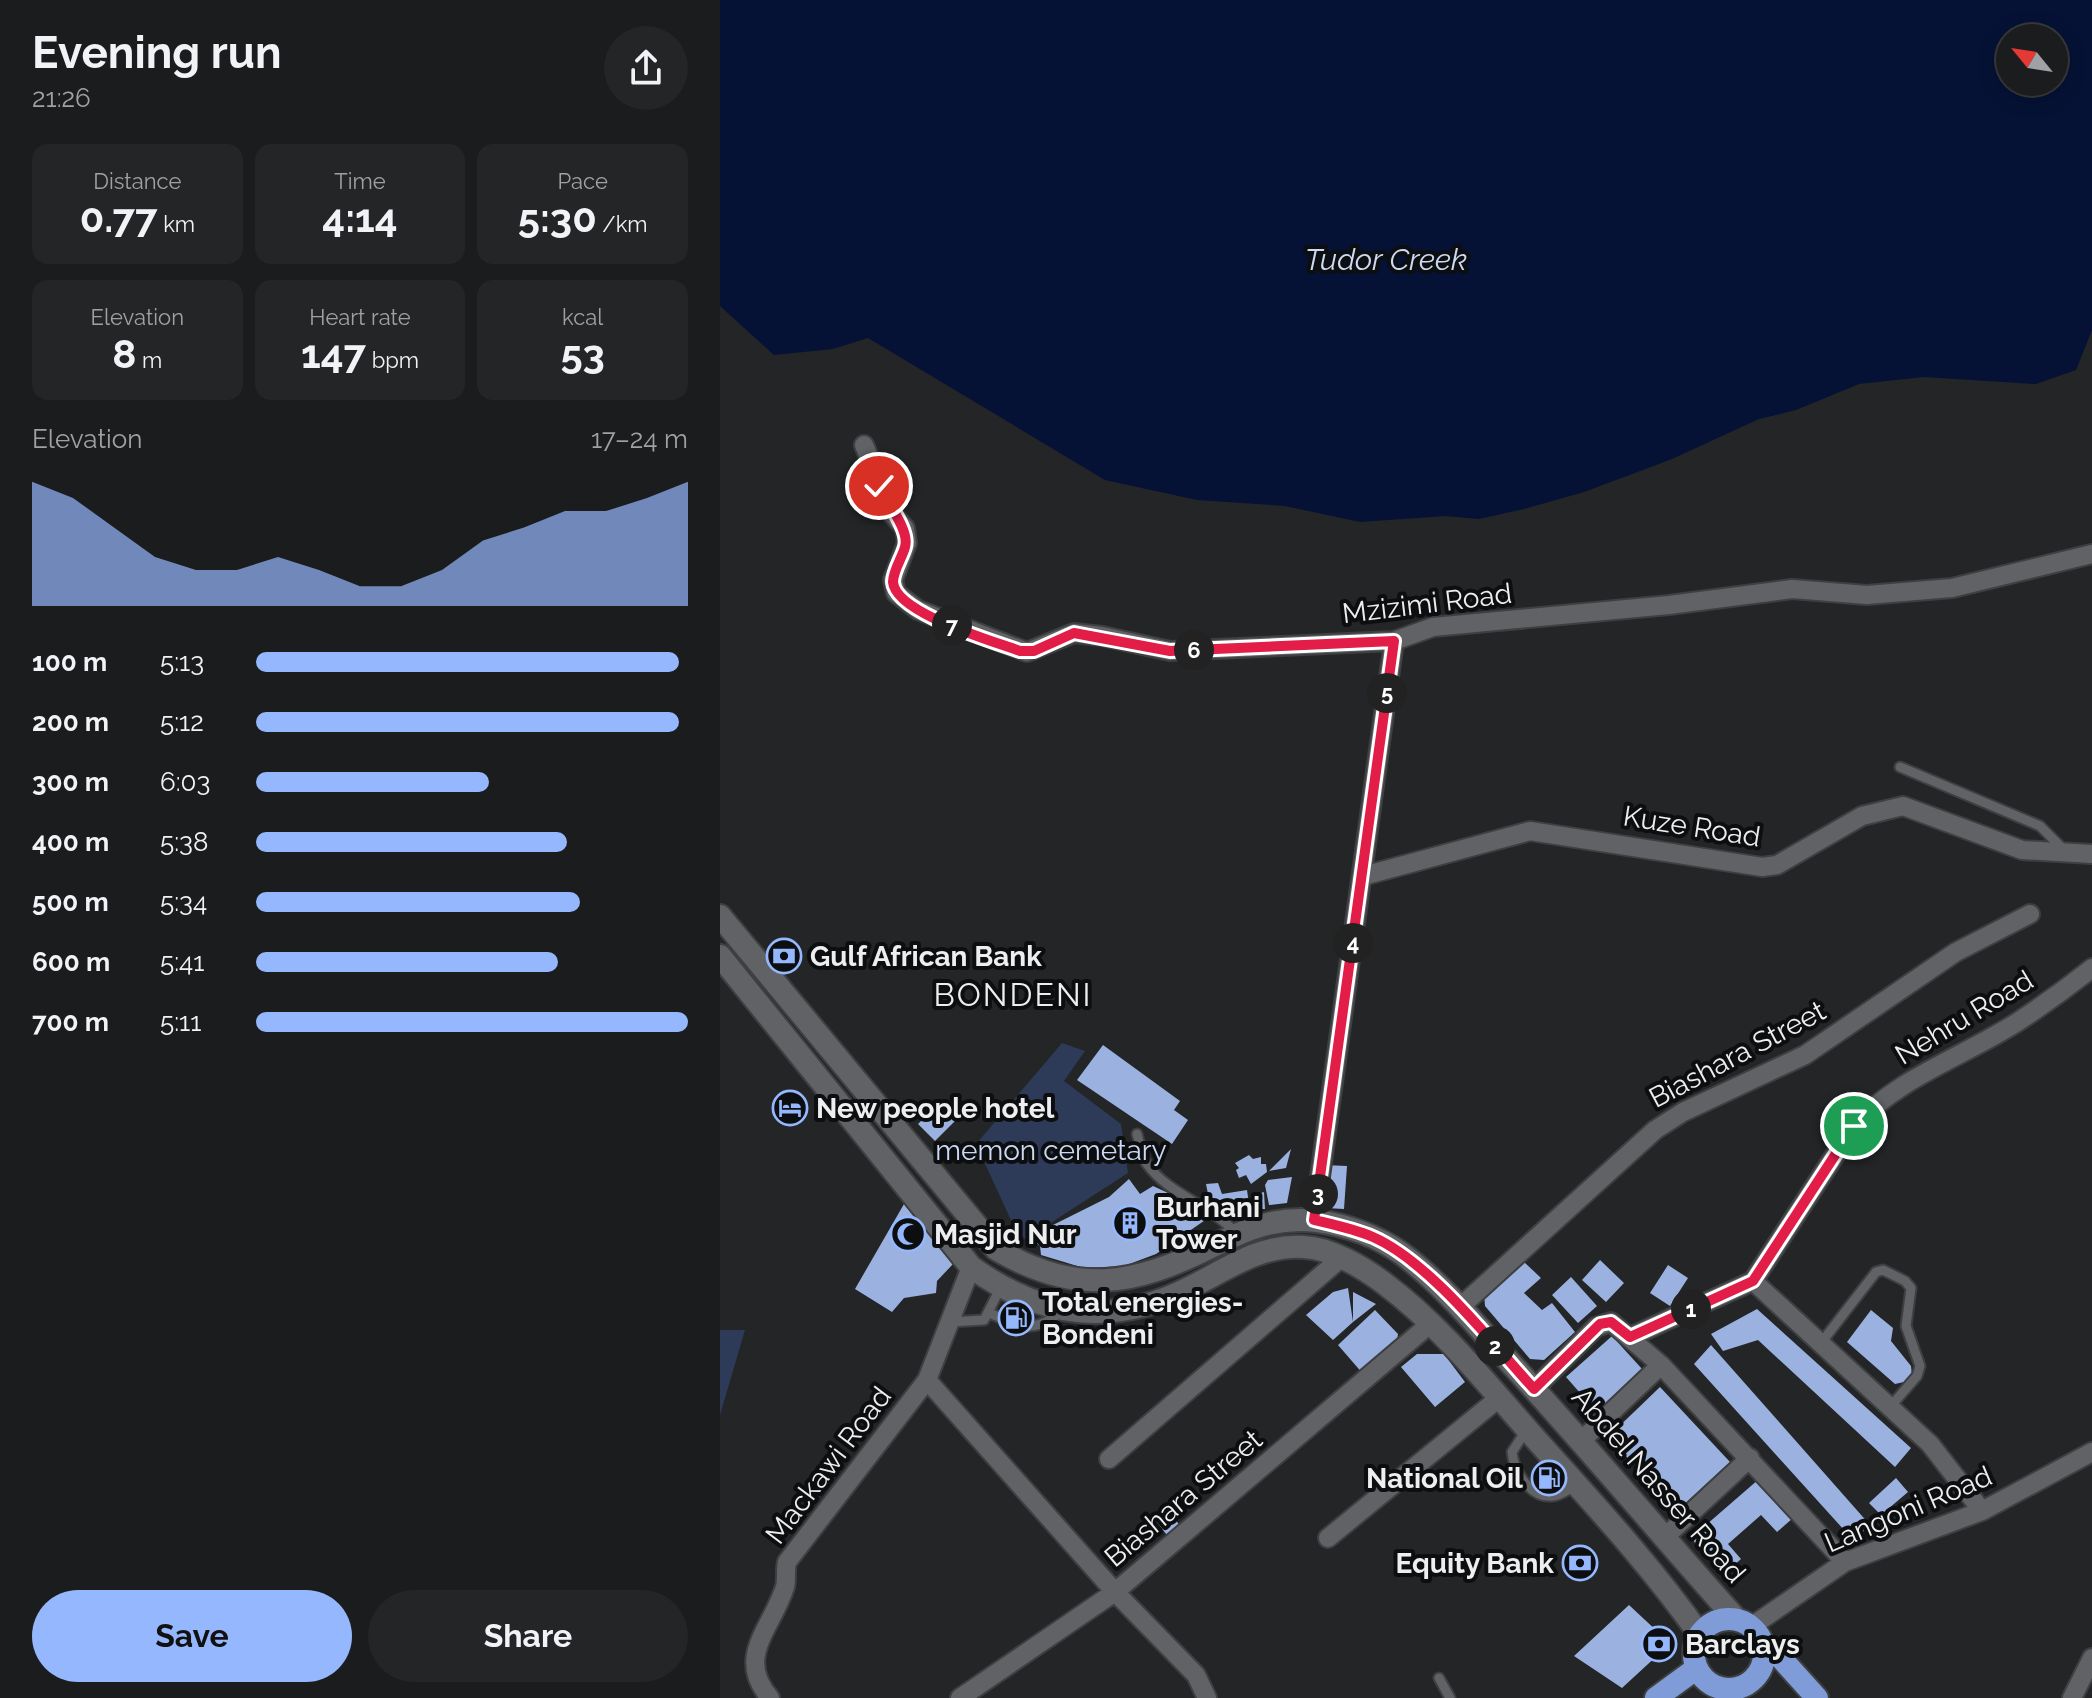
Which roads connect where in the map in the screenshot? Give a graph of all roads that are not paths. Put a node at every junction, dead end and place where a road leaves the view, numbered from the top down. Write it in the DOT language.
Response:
graph roads {
  1 [pos="864,445"];
  2 [pos="2092,554"];
  3 [pos="1394,641"];
  4 [pos="1900,767"];
  5 [pos="2065,852"];
  6 [pos="2092,854"];
  7 [pos="1363,876"];
  8 [pos="2030,914"];
  9 [pos="720,916"];
  10 [pos="747,948"];
  11 [pos="724,960"];
  12 [pos="2092,968"];
  13 [pos="1137,1134"];
  14 [pos="1314,1220"];
  15 [pos="1236,1233"];
  16 [pos="1341,1258"];
  17 [pos="971,1267"];
  18 [pos="1753,1281"];
  19 [pos="1001,1287"];
  20 [pos="1459,1308"];
  21 [pos="1065,1309"];
  22 [pos="989,1313"];
  23 [pos="950,1322"];
  24 [pos="1430,1324"];
  25 [pos="1630,1337"];
  26 [pos="1821,1343"];
  27 [pos="1661,1365"];
  28 [pos="927,1380"];
  29 [pos="1534,1389"];
  30 [pos="1499,1398"];
  31 [pos="1890,1407"];
  32 [pos="1527,1429"];
  33 [pos="1581,1441"];
  34 [pos="2092,1452"];
  35 [pos="1750,1458"];
  36 [pos="1109,1459"];
  37 [pos="1576,1485"];
  38 [pos="1982,1511"];
  39 [pos="1666,1536"];
  40 [pos="1328,1538"];
  41 [pos="1845,1562"];
  42 [pos="1115,1592"];
  43 [pos="1751,1630"];
  44 [pos="1700,1635"];
  45 [pos="2092,1658"];
  46 [pos="1697,1668"];
  47 [pos="1439,1678"];
  48 [pos="1750,1692"];
  49 [pos="1711,1693"];
  50 [pos="770,1698"];
  51 [pos="960,1698"];
  52 [pos="1207,1698"];
  53 [pos="1450,1698"];
  54 [pos="1656,1698"];
  55 [pos="1817,1698"];
  56 [pos="2072,1698"];
  1 -- 3 [label="street, Mzizimi Road"];
  2 -- 3 [label="street, Mzizimi Road"];
  3 -- 7 [label="street"];
  4 -- 5 [label="lane"];
  5 -- 6 [label="street, Kuze Road"];
  5 -- 7 [label="street, Kuze Road"];
  7 -- 14 [label="street"];
  8 -- 20 [label="street, Biashara Street"];
  9 -- 10 [label="main road, Abdel Nasser Road"];
  10 -- 11 [label="main road"];
  10 -- 15 [label="main road, Abdel Nasser Road"];
  11 -- 17 [label="main road"];
  12 -- 18 [label="street, Nehru Road"];
  13 -- 15 [label="lane"];
  14 -- 15 [label="main road, Abdel Nasser Road"];
  14 -- 20 [label="main road, Abdel Nasser Road"];
  16 -- 21 [label="main road"];
  16 -- 24 [label="main road"];
  16 -- 36 [label="street"];
  17 -- 19 [label="main road"];
  17 -- 23 [label="street, Mackawi Road"];
  18 -- 25 [label="street"];
  18 -- 26 [label="street"];
  19 -- 21 [label="main road"];
  19 -- 22 [label="lane"];
  20 -- 29 [label="main road, Abdel Nasser Road"];
  21 -- 22 [label="lane"];
  22 -- 23 [label="lane"];
  23 -- 28 [label="street, Mackawi Road"];
  24 -- 30 [label="main road"];
  24 -- 42 [label="street, Biashara Street"];
  25 -- 27 [label="street"];
  25 -- 29 [label="street"];
  26 -- 31 [label="street"];
  26 -- 31 [label="lane"];
  27 -- 33 [label="street"];
  27 -- 35 [label="street"];
  28 -- 42 [label="street"];
  28 -- 50 [label="street, Mackawi Road"];
  29 -- 33 [label="main road, Abdel Nasser Road"];
  30 -- 32 [label="main road"];
  30 -- 40 [label="street"];
  31 -- 38 [label="street"];
  32 -- 37 [label="main road"];
  32 -- 37 [label="lane"];
  33 -- 39 [label="main road, Abdel Nasser Road"];
  34 -- 38 [label="street, Langoni Road"];
  35 -- 39 [label="street"];
  35 -- 41 [label="street"];
  37 -- 44 [label="main road"];
  38 -- 41 [label="street, Langoni Road"];
  39 -- 43 [label="main road, Abdel Nasser Road"];
  41 -- 43 [label="street, Langoni Road"];
  42 -- 51 [label="street, Biashara Street"];
  42 -- 52 [label="street"];
  43 -- 44 [label="highway"];
  43 -- 48 [label="highway"];
  43 -- 55 [label="highway"];
  44 -- 46 [label="highway"];
  45 -- 56 [label="street"];
  46 -- 49 [label="highway"];
  46 -- 54 [label="highway"];
  47 -- 53 [label="lane"];
  48 -- 49 [label="highway"];
}
